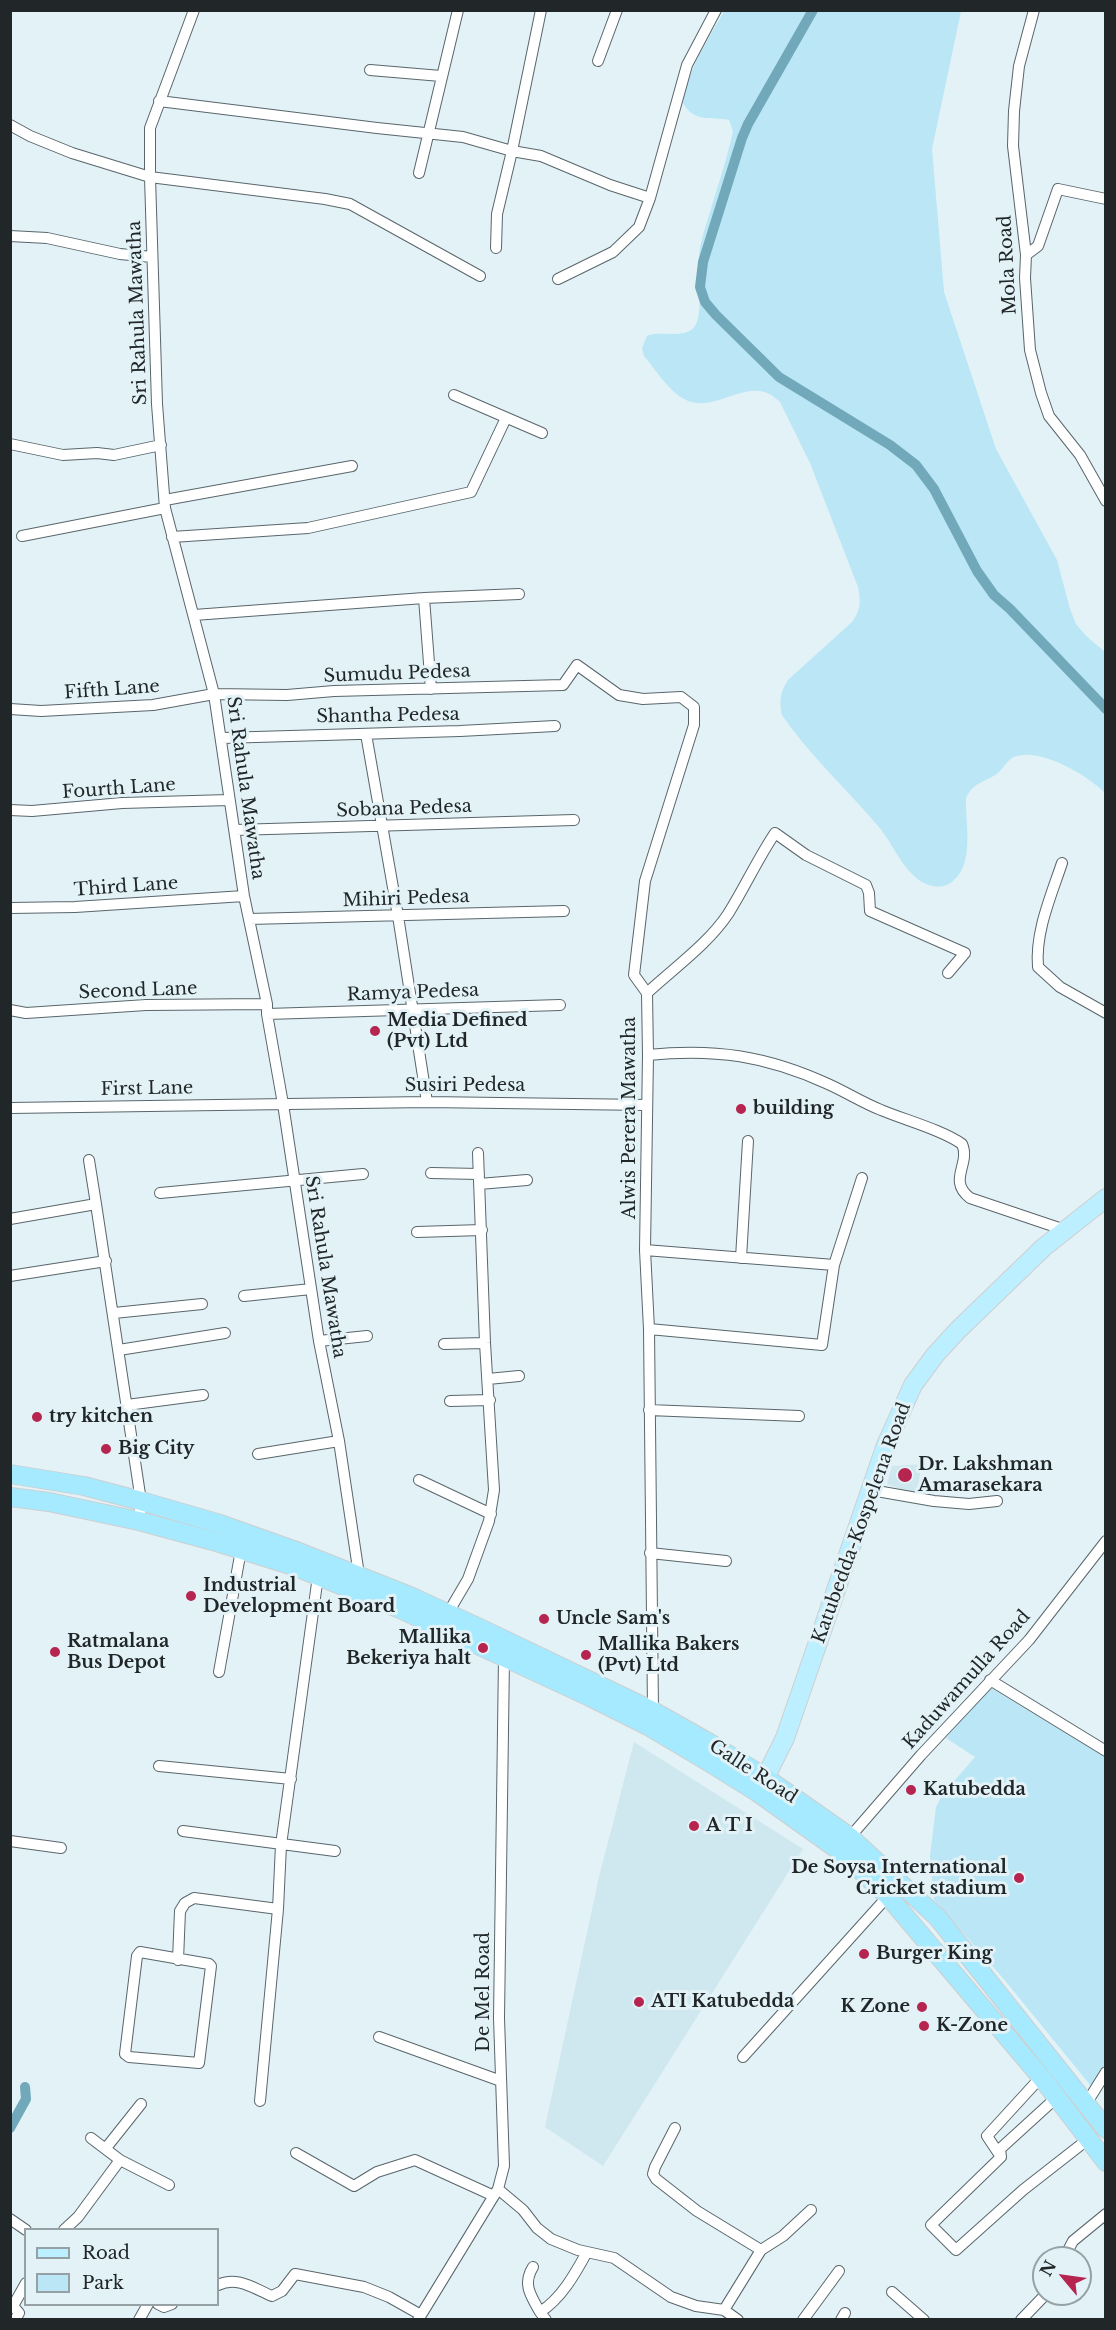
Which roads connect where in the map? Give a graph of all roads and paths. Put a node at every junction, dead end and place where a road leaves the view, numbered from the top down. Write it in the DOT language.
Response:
graph roads {
  1 [pos="194,10"];
  2 [pos="458,10"];
  3 [pos="541,10"];
  4 [pos="617,10"];
  5 [pos="716,10"];
  6 [pos="1035,10"];
  7 [pos="598,61"];
  8 [pos="370,70"];
  9 [pos="441,76"];
  10 [pos="159,101"];
  11 [pos="10,125"];
  12 [pos="428,133"];
  13 [pos="512,151"];
  14 [pos="419,173"];
  15 [pos="150,177"];
  16 [pos="650,198"];
  17 [pos="1106,199"];
  18 [pos="10,236"];
  19 [pos="496,248"];
  20 [pos="1026,255"];
  21 [pos="152,257"];
  22 [pos="480,276"];
  23 [pos="558,279"];
  24 [pos="454,395"];
  25 [pos="506,418"];
  26 [pos="542,433"];
  27 [pos="10,444"];
  28 [pos="161,445"];
  29 [pos="352,466"];
  30 [pos="1106,501"];
  31 [pos="165,504"];
  32 [pos="22,536"];
  33 [pos="172,537"];
  34 [pos="519,594"];
  35 [pos="424,597"];
  36 [pos="194,615"];
  37 [pos="431,689"];
  38 [pos="214,694"];
  39 [pos="10,710"];
  40 [pos="555,726"];
  41 [pos="366,734"];
  42 [pos="222,738"];
  43 [pos="229,800"];
  44 [pos="10,810"];
  45 [pos="574,820"];
  46 [pos="382,827"];
  47 [pos="235,830"];
  48 [pos="1062,863"];
  49 [pos="244,896"];
  50 [pos="10,908"];
  51 [pos="564,911"];
  52 [pos="398,916"];
  53 [pos="249,919"];
  54 [pos="948,972"];
  55 [pos="647,993"];
  56 [pos="560,1005"];
  57 [pos="267,1009"];
  58 [pos="10,1010"];
  59 [pos="412,1010"];
  60 [pos="1106,1012"];
  61 [pos="648,1055"];
  62 [pos="427,1102"];
  63 [pos="283,1104"];
  64 [pos="647,1105"];
  65 [pos="10,1108"];
  66 [pos="748,1141"];
  67 [pos="478,1153"];
  68 [pos="89,1160"];
  69 [pos="431,1173"];
  70 [pos="363,1174"];
  71 [pos="862,1178"];
  72 [pos="479,1179"];
  73 [pos="527,1180"];
  74 [pos="295,1181"];
  75 [pos="160,1193"];
  76 [pos="1106,1198"];
  77 [pos="96,1204"];
  78 [pos="10,1219"];
  79 [pos="483,1230"];
  80 [pos="1065,1230"];
  81 [pos="417,1232"];
  82 [pos="645,1250"];
  83 [pos="741,1258"];
  84 [pos="106,1261"];
  85 [pos="834,1265"];
  86 [pos="10,1276"];
  87 [pos="311,1289"];
  88 [pos="244,1296"];
  89 [pos="202,1304"];
  90 [pos="114,1313"];
  91 [pos="649,1329"];
  92 [pos="225,1334"];
  93 [pos="367,1336"];
  94 [pos="319,1341"];
  95 [pos="486,1342"];
  96 [pos="444,1344"];
  97 [pos="119,1350"];
  98 [pos="519,1376"];
  99 [pos="488,1379"];
  100 [pos="203,1395"];
  101 [pos="490,1400"];
  102 [pos="450,1401"];
  103 [pos="127,1405"];
  104 [pos="649,1410"];
  105 [pos="799,1416"];
  106 [pos="339,1441"];
  107 [pos="258,1454"];
  108 [pos="18,1475"];
  109 [pos="419,1480"];
  110 [pos="871,1490"];
  111 [pos="10,1497"];
  112 [pos="997,1500"];
  113 [pos="141,1501"];
  114 [pos="491,1514"];
  115 [pos="139,1521"];
  116 [pos="1106,1541"];
  117 [pos="241,1550"];
  118 [pos="650,1553"];
  119 [pos="726,1561"];
  120 [pos="359,1575"];
  121 [pos="318,1576"];
  122 [pos="448,1613"];
  123 [pos="508,1651"];
  124 [pos="219,1672"];
  125 [pos="990,1680"];
  126 [pos="653,1711"];
  127 [pos="1106,1751"];
  128 [pos="159,1766"];
  129 [pos="291,1779"];
  130 [pos="762,1785"];
  131 [pos="183,1831"];
  132 [pos="850,1837"];
  133 [pos="10,1841"];
  134 [pos="281,1845"];
  135 [pos="62,1848"];
  136 [pos="335,1851"];
  137 [pos="888,1896"];
  138 [pos="278,1909"];
  139 [pos="178,1960"];
  140 [pos="379,2037"];
  141 [pos="743,2057"];
  142 [pos="1106,2072"];
  143 [pos="501,2081"];
  144 [pos="1052,2084"];
  145 [pos="260,2101"];
  146 [pos="141,2104"];
  147 [pos="1086,2104"];
  148 [pos="675,2128"];
  149 [pos="1106,2129"];
  150 [pos="91,2138"];
  151 [pos="1087,2140"];
  152 [pos="106,2148"];
  153 [pos="296,2153"];
  154 [pos="1001,2157"];
  155 [pos="120,2160"];
  156 [pos="1106,2162"];
  157 [pos="169,2185"];
  158 [pos="496,2193"];
  159 [pos="811,2210"];
  160 [pos="1106,2214"];
  161 [pos="11,2220"];
  162 [pos="65,2228"];
  163 [pos="24,2229"];
  164 [pos="1070,2246"];
  165 [pos="761,2250"];
  166 [pos="587,2252"];
  167 [pos="533,2267"];
  168 [pos="839,2271"];
  169 [pos="219,2285"];
  170 [pos="24,2287"];
  171 [pos="892,2292"];
  172 [pos="147,2306"];
  173 [pos="1034,2306"];
  174 [pos="724,2310"];
  175 [pos="543,2316"];
  176 [pos="419,2317"];
  177 [pos="15,2319"];
  178 [pos="139,2319"];
  179 [pos="738,2319"];
  180 [pos="803,2319"];
  181 [pos="924,2319"];
  182 [pos="1021,2319"];
  1 -- 10 [label="street, Sri Rahula Mawatha"];
  2 -- 9 [label="street"];
  3 -- 13 [label="street"];
  4 -- 7 [label="street"];
  5 -- 16 [label="street"];
  6 -- 20 [label="street, Mola Road"];
  8 -- 9 [label="street"];
  9 -- 12 [label="street"];
  10 -- 12 [label="street"];
  10 -- 15 [label="street, Sri Rahula Mawatha"];
  11 -- 15 [label="street"];
  12 -- 13 [label="street"];
  12 -- 14 [label="street"];
  13 -- 16 [label="street"];
  13 -- 19 [label="street"];
  15 -- 21 [label="street, Sri Rahula Mawatha"];
  15 -- 22 [label="street"];
  16 -- 23 [label="street"];
  17 -- 20 [label="street"];
  18 -- 21 [label="street"];
  20 -- 30 [label="street, Mola Road"];
  21 -- 28 [label="street, Sri Rahula Mawatha"];
  24 -- 25 [label="street"];
  25 -- 26 [label="street"];
  25 -- 33 [label="street"];
  27 -- 28 [label="street"];
  28 -- 31 [label="street, Sri Rahula Mawatha"];
  29 -- 31 [label="street"];
  31 -- 32 [label="street"];
  31 -- 33 [label="street, Sri Rahula Mawatha"];
  33 -- 36 [label="street, Sri Rahula Mawatha"];
  34 -- 35 [label="street"];
  35 -- 36 [label="street"];
  35 -- 37 [label="street"];
  36 -- 38 [label="street, Sri Rahula Mawatha"];
  37 -- 38 [label="street, Sumudu Pedesa"];
  37 -- 55 [label="street, Sumudu Pedesa"];
  38 -- 39 [label="street, Fifth Lane"];
  38 -- 42 [label="street, Sri Rahula Mawatha"];
  40 -- 41 [label="street, Shantha Pedesa"];
  41 -- 42 [label="street, Shantha Pedesa"];
  41 -- 46 [label="street"];
  42 -- 43 [label="street, Sri Rahula Mawatha"];
  43 -- 44 [label="street, Fourth Lane"];
  43 -- 47 [label="street, Sri Rahula Mawatha"];
  45 -- 46 [label="street, Sobana Pedesa"];
  46 -- 47 [label="street, Sobana Pedesa"];
  46 -- 52 [label="street"];
  47 -- 49 [label="street, Sri Rahula Mawatha"];
  48 -- 60 [label="street"];
  49 -- 50 [label="street, Third Lane"];
  49 -- 53 [label="street, Sri Rahula Mawatha"];
  51 -- 52 [label="street, Mihiri Pedesa"];
  52 -- 53 [label="street, Mihiri Pedesa"];
  52 -- 59 [label="street"];
  53 -- 57 [label="street, Sri Rahula Mawatha"];
  54 -- 55 [label="street, Alwis Perera Mawatha"];
  55 -- 61 [label="street, Alwis Perera Mawatha"];
  56 -- 59 [label="street, Ramya Pedesa"];
  57 -- 58 [label="street, Second Lane"];
  57 -- 59 [label="street, Ramya Pedesa"];
  57 -- 63 [label="street, Sri Rahula Mawatha"];
  59 -- 62 [label="street"];
  61 -- 64 [label="street, Alwis Perera Mawatha"];
  61 -- 80 [label="street"];
  62 -- 63 [label="street, Susiri Pedesa"];
  62 -- 64 [label="street, Susiri Pedesa"];
  63 -- 65 [label="street, First Lane"];
  63 -- 74 [label="street, Sri Rahula Mawatha"];
  64 -- 82 [label="street, Alwis Perera Mawatha"];
  66 -- 83 [label="street"];
  67 -- 72 [label="street"];
  68 -- 77 [label="street"];
  69 -- 72 [label="street"];
  70 -- 74 [label="street"];
  71 -- 85 [label="street"];
  72 -- 73 [label="street"];
  72 -- 79 [label="street"];
  74 -- 75 [label="street"];
  74 -- 87 [label="street, Sri Rahula Mawatha"];
  76 -- 80 [label="main road, Katubedda-Kospelena Road"];
  77 -- 78 [label="street"];
  77 -- 84 [label="street"];
  79 -- 81 [label="street"];
  79 -- 95 [label="street"];
  80 -- 110 [label="main road, Katubedda-Kospelena Road"];
  82 -- 83 [label="street"];
  82 -- 91 [label="street, Alwis Perera Mawatha"];
  83 -- 85 [label="street"];
  84 -- 86 [label="street"];
  84 -- 90 [label="street"];
  85 -- 91 [label="street"];
  87 -- 88 [label="street"];
  87 -- 94 [label="street, Sri Rahula Mawatha"];
  89 -- 90 [label="street"];
  90 -- 97 [label="street"];
  91 -- 104 [label="street, Alwis Perera Mawatha"];
  92 -- 97 [label="street"];
  93 -- 94 [label="street"];
  94 -- 106 [label="street, Sri Rahula Mawatha"];
  95 -- 96 [label="street"];
  95 -- 99 [label="street"];
  97 -- 103 [label="street"];
  98 -- 99 [label="street"];
  99 -- 101 [label="street"];
  100 -- 103 [label="street"];
  101 -- 102 [label="street"];
  101 -- 114 [label="street"];
  103 -- 113 [label="street"];
  104 -- 105 [label="street"];
  104 -- 118 [label="street, Alwis Perera Mawatha"];
  106 -- 107 [label="street"];
  106 -- 120 [label="street, Sri Rahula Mawatha"];
  108 -- 113 [label="highway, Galle Road"];
  109 -- 114 [label="street"];
  110 -- 112 [label="street"];
  110 -- 130 [label="main road, Katubedda-Kospelena Road"];
  111 -- 115 [label="highway"];
  113 -- 115 [label="street"];
  113 -- 120 [label="highway, Galle Road"];
  114 -- 122 [label="street"];
  115 -- 117 [label="highway"];
  116 -- 125 [label="street, Kaduwamulla Road"];
  117 -- 121 [label="highway"];
  117 -- 124 [label="street"];
  118 -- 119 [label="street"];
  118 -- 126 [label="street, Alwis Perera Mawatha"];
  120 -- 122 [label="highway, Galle Road"];
  121 -- 123 [label="highway"];
  121 -- 129 [label="street"];
  122 -- 123 [label="highway, Galle Road"];
  123 -- 126 [label="highway, Galle Road"];
  123 -- 130 [label="highway"];
  123 -- 143 [label="street, De Mel Road"];
  125 -- 127 [label="street"];
  125 -- 132 [label="street, Kaduwamulla Road"];
  126 -- 130 [label="highway, Galle Road"];
  128 -- 129 [label="street"];
  129 -- 134 [label="street"];
  130 -- 132 [label="highway, Galle Road"];
  130 -- 137 [label="highway, Galle Road"];
  131 -- 134 [label="street"];
  132 -- 144 [label="highway, Galle Road"];
  133 -- 135 [label="street"];
  134 -- 136 [label="street"];
  134 -- 138 [label="street"];
  137 -- 141 [label="street"];
  137 -- 144 [label="highway, Galle Road"];
  138 -- 139 [label="street"];
  138 -- 145 [label="street"];
  139 -- 139 [label="street"];
  140 -- 143 [label="street"];
  142 -- 147 [label="street"];
  143 -- 158 [label="street, De Mel Road"];
  144 -- 147 [label="highway, Galle Road"];
  144 -- 151 [label="highway, Galle Road"];
  144 -- 154 [label="street"];
  144 -- 154 [label="street"];
  146 -- 152 [label="street"];
  147 -- 149 [label="highway, Galle Road"];
  148 -- 165 [label="street"];
  150 -- 152 [label="street"];
  151 -- 154 [label="street"];
  151 -- 156 [label="highway, Galle Road"];
  152 -- 155 [label="street"];
  153 -- 158 [label="street"];
  155 -- 157 [label="street"];
  155 -- 162 [label="street"];
  158 -- 166 [label="street"];
  158 -- 176 [label="street, De Mel Road"];
  159 -- 165 [label="street"];
  160 -- 164 [label="street"];
  161 -- 163 [label="street"];
  165 -- 174 [label="street"];
  166 -- 174 [label="street"];
  166 -- 175 [label="street"];
  167 -- 175 [label="street"];
  168 -- 180 [label="street"];
  169 -- 176 [label="street"];
  170 -- 177 [label="street"];
  171 -- 181 [label="street"];
  172 -- 178 [label="street"];
  173 -- 182 [label="street"];
  174 -- 179 [label="street"];
}
